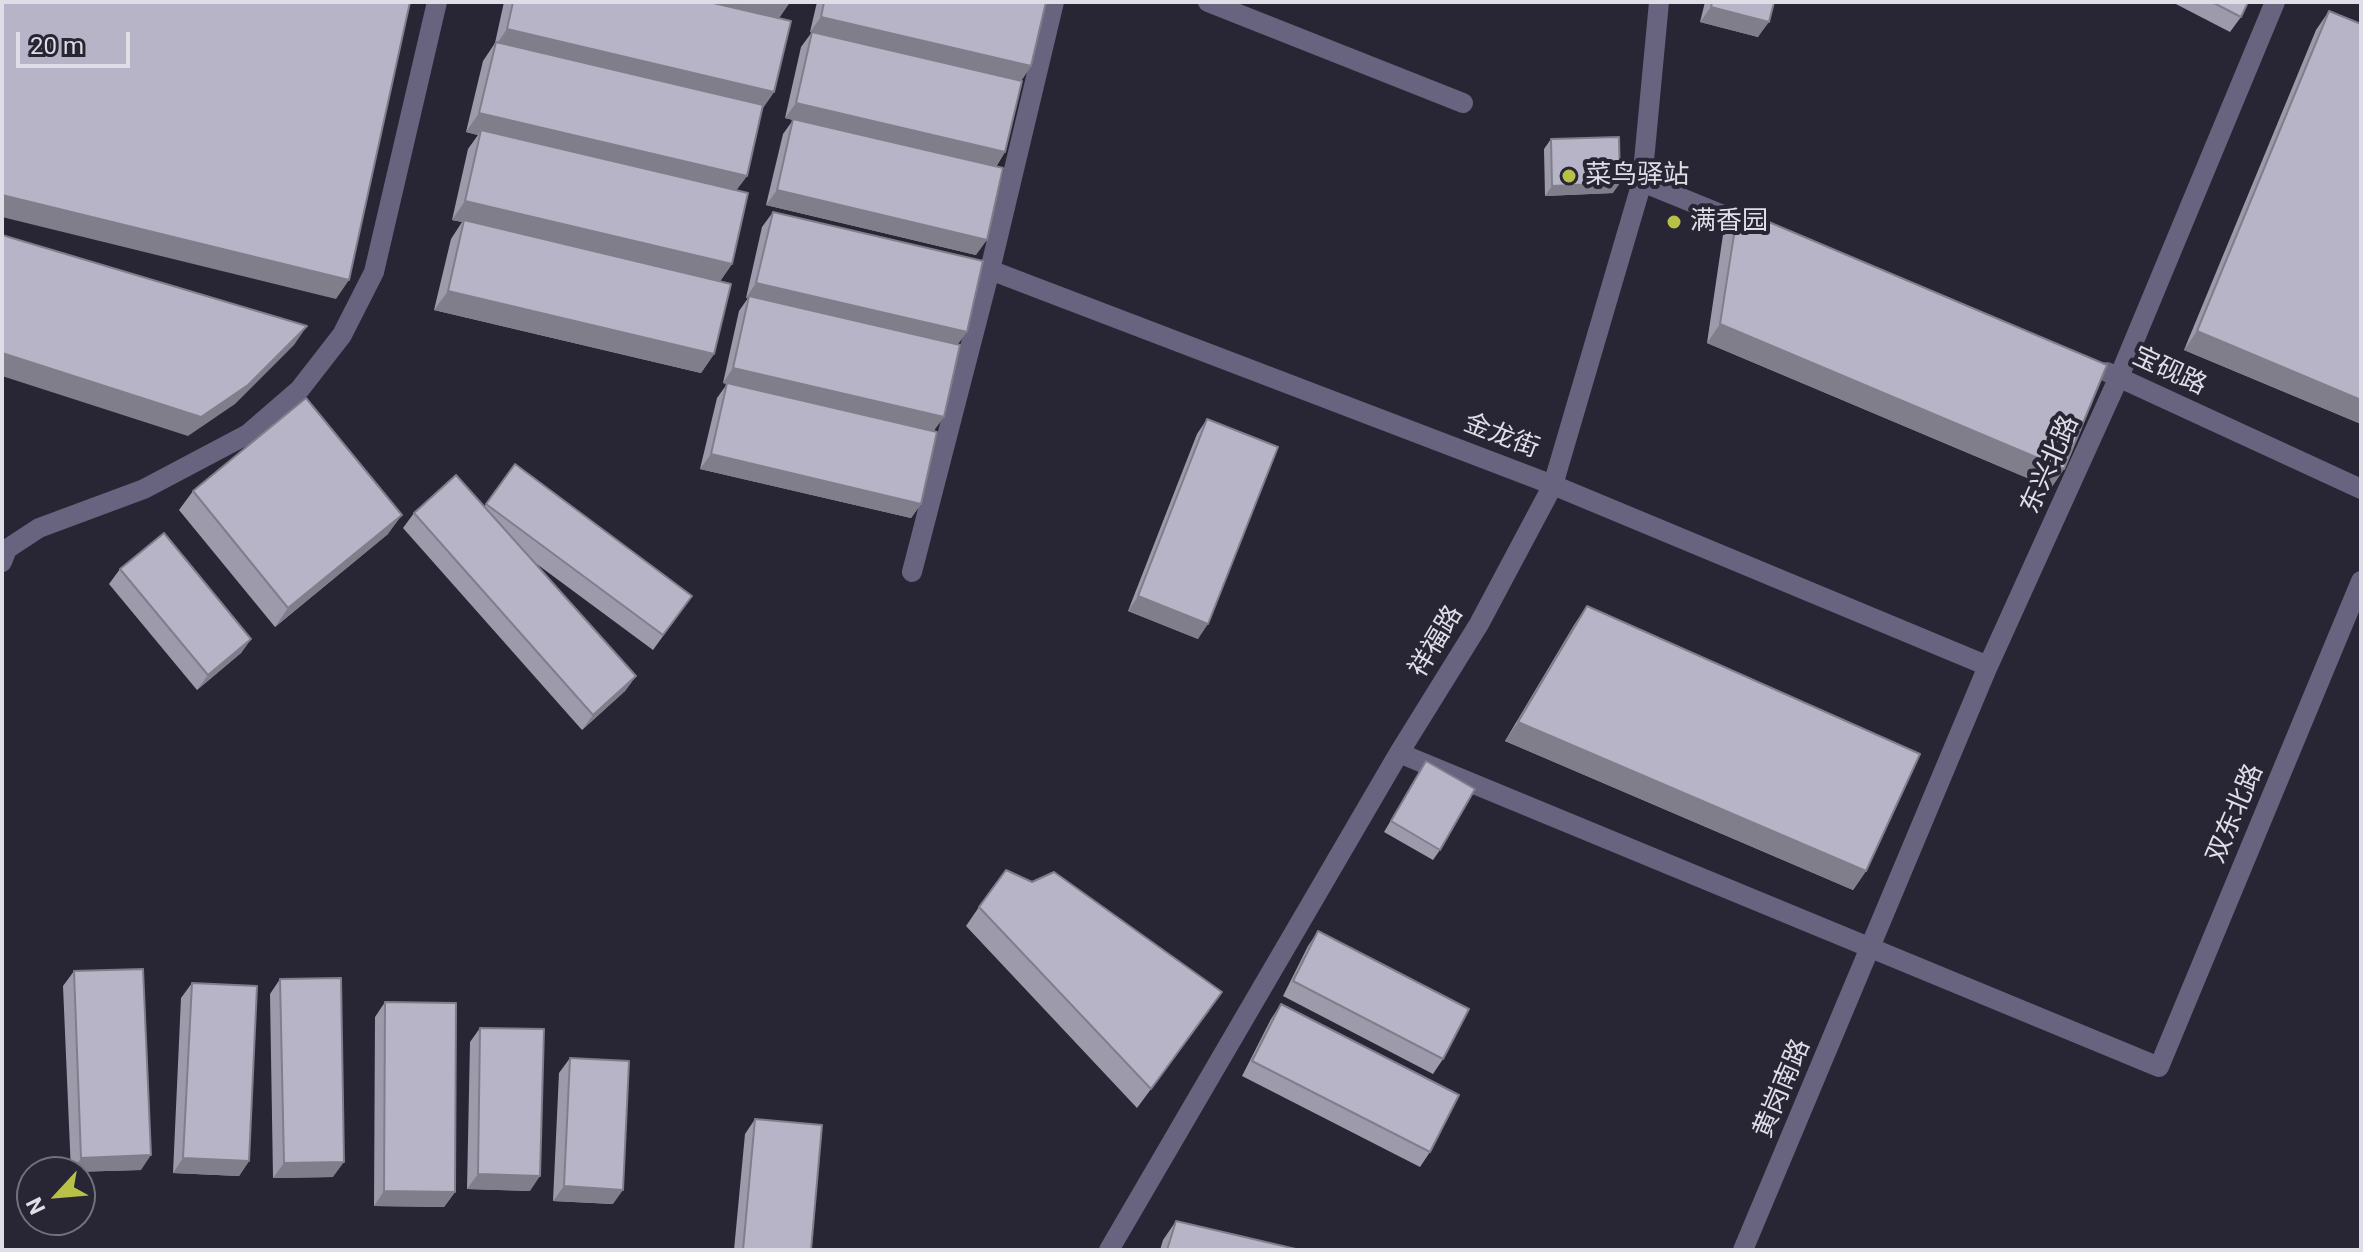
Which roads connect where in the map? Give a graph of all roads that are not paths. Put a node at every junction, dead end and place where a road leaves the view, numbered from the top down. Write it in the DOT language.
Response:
graph roads {
  1 [pos="437,2"];
  2 [pos="1054,2"];
  3 [pos="1208,2"];
  4 [pos="1659,2"];
  5 [pos="2275,2"];
  6 [pos="1463,103"];
  7 [pos="1642,182"];
  8 [pos="1772,235"];
  9 [pos="990,270"];
  10 [pos="2090,365"];
  11 [pos="2119,377"];
  12 [pos="1553,485"];
  13 [pos="2361,489"];
  14 [pos="4,553"];
  15 [pos="912,572"];
  16 [pos="2361,581"];
  17 [pos="1988,666"];
  18 [pos="1399,753"];
  19 [pos="1871,948"];
  20 [pos="1109,1250"];
  21 [pos="1743,1250"];
  1 -- 14 [label="street"];
  2 -- 9 [label="street"];
  3 -- 6 [label="street"];
  4 -- 7 [label="street, 祥福路"];
  5 -- 11 [label="street, 东兴北路"];
  7 -- 8 [label="street"];
  7 -- 12 [label="street, 祥福路"];
  9 -- 12 [label="street, 金龙街"];
  9 -- 15 [label="street"];
  10 -- 11 [label="street, 宝砚路"];
  11 -- 13 [label="street, 宝砚路"];
  11 -- 17 [label="street, 东兴北路"];
  12 -- 17 [label="street, 金龙街"];
  12 -- 18 [label="street, 祥福路"];
  16 -- 19 [label="street, 双东北路"];
  17 -- 19 [label="street, 东兴北路"];
  18 -- 19 [label="street"];
  18 -- 20 [label="street, 祥福路"];
  19 -- 21 [label="street, 黄岗南路"];
}
